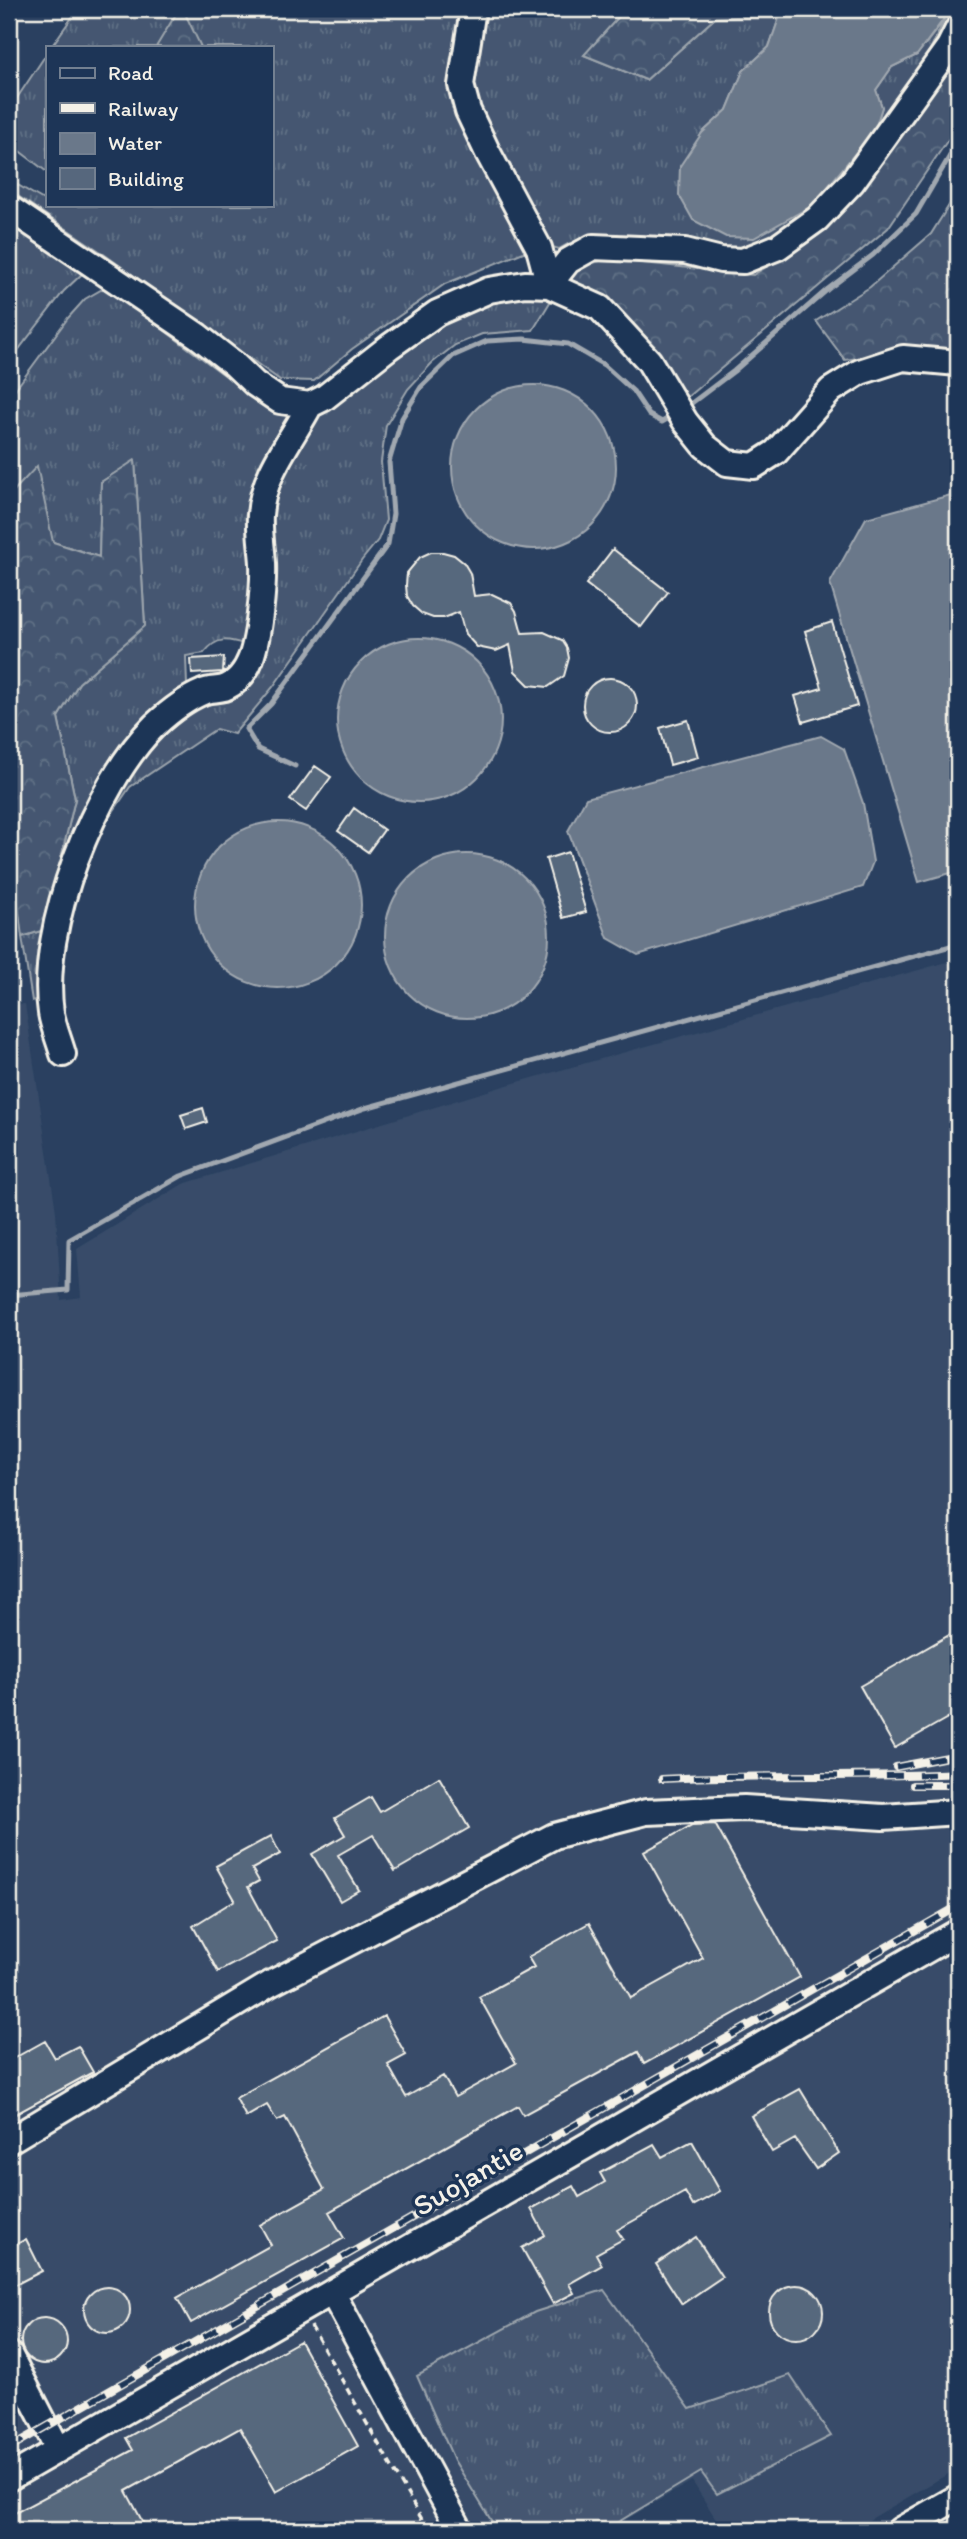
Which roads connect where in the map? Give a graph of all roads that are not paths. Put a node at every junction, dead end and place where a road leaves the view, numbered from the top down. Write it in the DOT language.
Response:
graph roads {
  1 [pos="473,9"];
  2 [pos="958,29"];
  3 [pos="9,208"];
  4 [pos="549,285"];
  5 [pos="958,363"];
  6 [pos="310,405"];
  7 [pos="63,1054"];
  8 [pos="958,1812"];
  9 [pos="958,1933"];
  10 [pos="9,2141"];
  11 [pos="332,2292"];
  12 [pos="9,2354"];
  13 [pos="58,2449"];
  14 [pos="9,2478"];
  15 [pos="956,2503"];
  16 [pos="460,2530"];
  17 [pos="900,2530"];
  1 -- 4 [label="street"];
  2 -- 4 [label="street"];
  3 -- 6 [label="street"];
  4 -- 5 [label="street"];
  4 -- 6 [label="street"];
  6 -- 7 [label="street"];
  8 -- 10 [label="street"];
  9 -- 11 [label="street, Suojantie"];
  11 -- 13 [label="street, Suojantie"];
  11 -- 16 [label="street"];
  12 -- 13 [label="street"];
  13 -- 14 [label="street, Suojantie"];
  15 -- 17 [label="street"];
}
